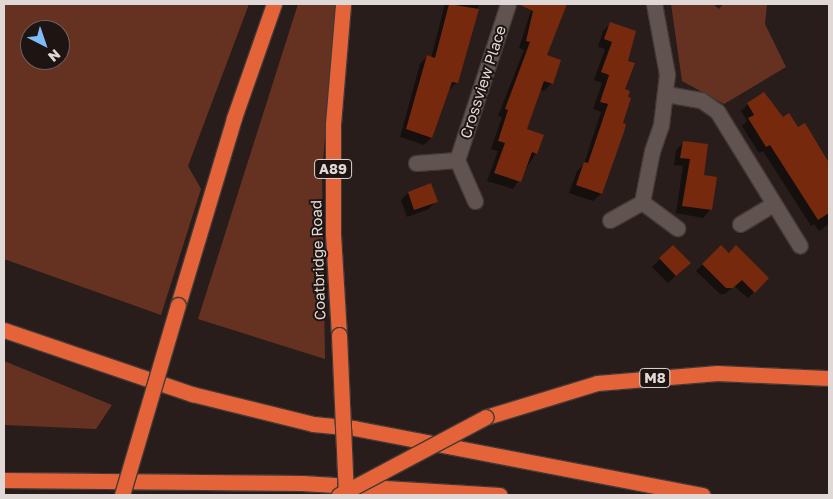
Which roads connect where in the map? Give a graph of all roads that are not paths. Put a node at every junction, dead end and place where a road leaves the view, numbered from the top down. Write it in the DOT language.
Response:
graph roads {
  1 [pos="274,4"];
  2 [pos="343,4"];
  3 [pos="508,4"];
  4 [pos="654,4"];
  5 [pos="666,94"];
  6 [pos="458,160"];
  7 [pos="416,163"];
  8 [pos="475,201"];
  9 [pos="642,202"];
  10 [pos="772,205"];
  11 [pos="610,220"];
  12 [pos="740,224"];
  13 [pos="677,228"];
  14 [pos="800,246"];
  15 [pos="4,330"];
  16 [pos="829,378"];
  17 [pos="4,480"];
  18 [pos="122,495"];
  19 [pos="339,495"];
  20 [pos="346,495"];
  21 [pos="500,495"];
  22 [pos="703,495"];
  1 -- 18 [label="highway, bridge"];
  2 -- 20 [label="highway, Coatbridge Road / A89, bridge"];
  3 -- 6 [label="street, Crossview Place"];
  4 -- 5 [label="street"];
  5 -- 9 [label="street"];
  5 -- 10 [label="street"];
  6 -- 7 [label="street"];
  6 -- 8 [label="street"];
  9 -- 11 [label="street"];
  9 -- 13 [label="street"];
  10 -- 12 [label="street"];
  10 -- 14 [label="street"];
  15 -- 22 [label="highway"];
  16 -- 19 [label="highway, M8, bridge"];
  17 -- 21 [label="highway"];
}
